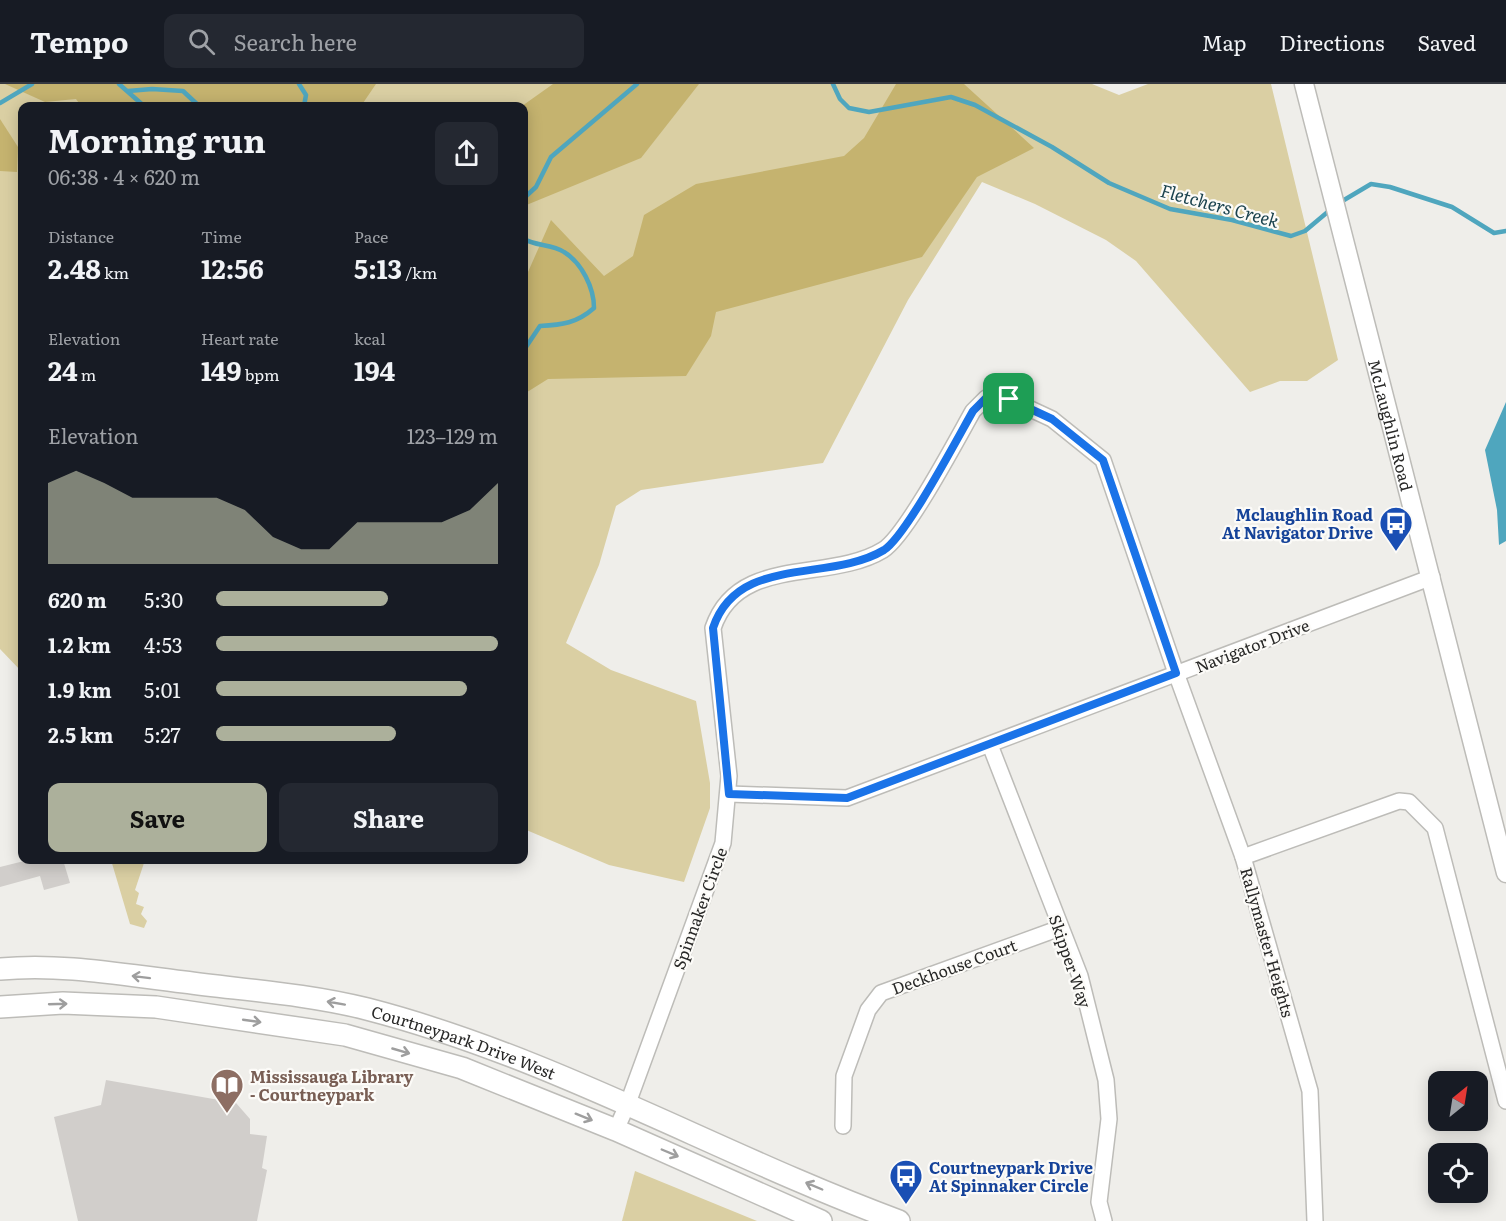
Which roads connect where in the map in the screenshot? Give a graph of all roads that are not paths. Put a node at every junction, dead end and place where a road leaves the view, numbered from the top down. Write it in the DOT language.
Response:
graph roads {
  1 [pos="1304,84"];
  2 [pos="1432,577"];
  3 [pos="1176,673"];
  4 [pos="990,745"];
  5 [pos="729,794"];
  6 [pos="1244,857"];
  7 [pos="1506,873"];
  8 [pos="1060,928"];
  9 [pos="0,969"];
  10 [pos="0,1007"];
  11 [pos="1506,1101"];
  12 [pos="628,1103"];
  13 [pos="843,1126"];
  14 [pos="616,1130"];
  15 [pos="821,1221"];
  16 [pos="899,1221"];
  17 [pos="1104,1221"];
  18 [pos="1315,1221"];
  1 -- 2 [label="street, McLaughlin Road"];
  2 -- 3 [label="street, Navigator Drive"];
  2 -- 7 [label="street, McLaughlin Road"];
  3 -- 4 [label="street, Navigator Drive"];
  3 -- 5 [label="street, Spinnaker Circle"];
  3 -- 6 [label="street, Rallymaster Heights"];
  4 -- 5 [label="street, Navigator Drive"];
  4 -- 8 [label="street, Skipper Way"];
  5 -- 12 [label="street, Spinnaker Circle"];
  6 -- 11 [label="street"];
  6 -- 18 [label="street, Rallymaster Heights"];
  8 -- 13 [label="street, Deckhouse Court"];
  8 -- 17 [label="street, Skipper Way"];
  12 -- 9 [label="main road, Courtneypark Drive West, one-way"];
  10 -- 14 [label="main road, Courtneypark Drive West, one-way"];
  12 -- 14 [label="street, Spinnaker Circle"];
  16 -- 12 [label="main road, Courtneypark Drive West, one-way"];
  14 -- 15 [label="main road, Courtneypark Drive West, one-way"];
}
